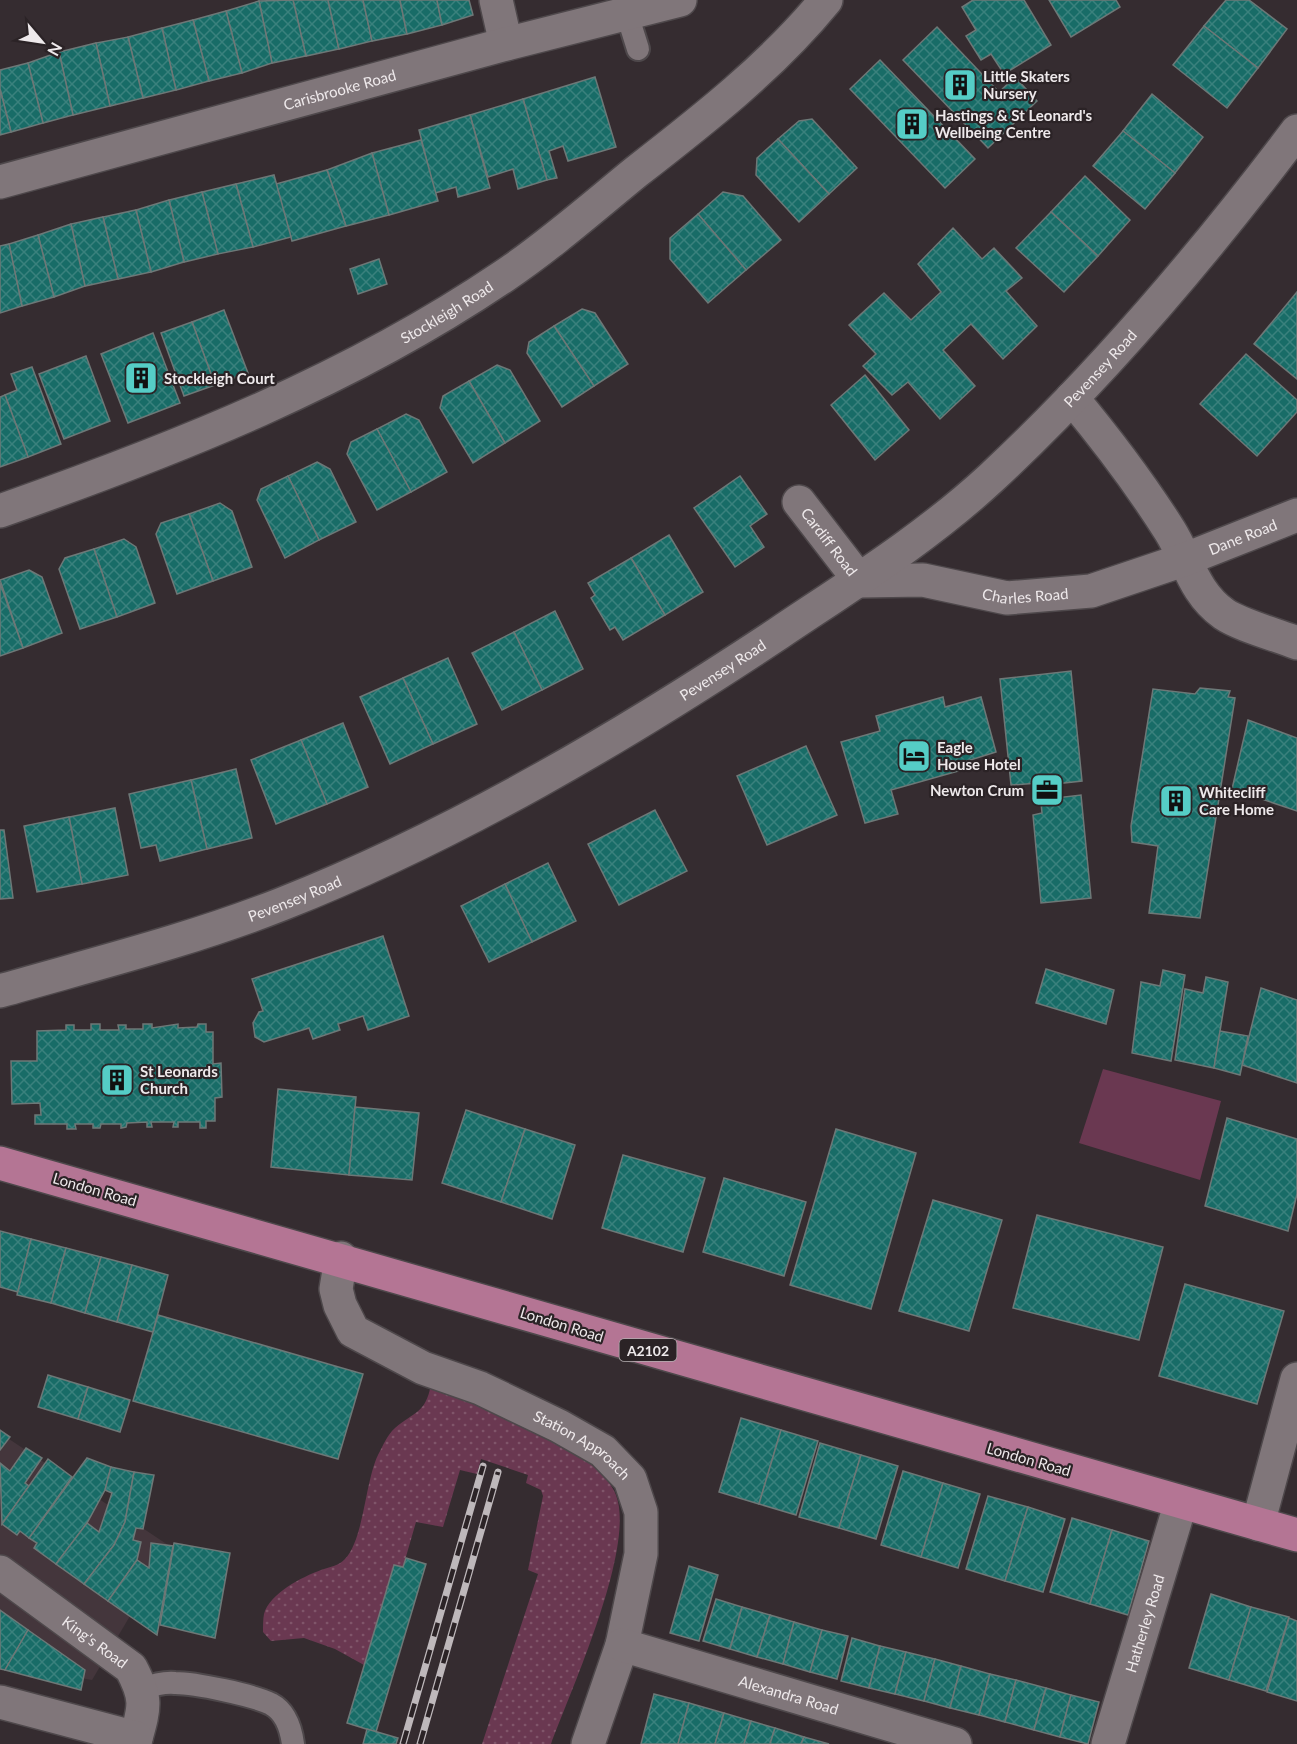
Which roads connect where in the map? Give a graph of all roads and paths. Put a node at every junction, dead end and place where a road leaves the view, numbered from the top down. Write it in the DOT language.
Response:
graph roads {
  1 [pos="496,0"];
  2 [pos="680,0"];
  3 [pos="826,0"];
  4 [pos="627,14"];
  5 [pos="506,44"];
  6 [pos="638,49"];
  7 [pos="1297,131"];
  8 [pos="0,182"];
  9 [pos="1072,398"];
  10 [pos="799,502"];
  11 [pos="0,511"];
  12 [pos="1297,515"];
  13 [pos="1186,559"];
  14 [pos="860,581"];
  15 [pos="1297,643"];
  16 [pos="0,992"];
  17 [pos="0,1163"];
  18 [pos="341,1258"];
  19 [pos="1297,1379"];
  20 [pos="1180,1503"];
  21 [pos="1258,1524"];
  22 [pos="1297,1535"];
  23 [pos="0,1572"];
  24 [pos="622,1646"];
  25 [pos="143,1689"];
  26 [pos="0,1702"];
  27 [pos="139,1741"];
  28 [pos="293,1744"];
  29 [pos="588,1744"];
  30 [pos="955,1744"];
  31 [pos="1108,1744"];
  1 -- 5 [label="street"];
  2 -- 4 [label="street, Carisbrooke Road"];
  3 -- 11 [label="street, Stockleigh Road"];
  4 -- 5 [label="street, Carisbrooke Road"];
  4 -- 6 [label="lane"];
  5 -- 8 [label="street, Carisbrooke Road"];
  7 -- 9 [label="street, Pevensey Road"];
  9 -- 13 [label="street"];
  9 -- 14 [label="street, Pevensey Road"];
  10 -- 14 [label="street, Cardiff Road"];
  12 -- 13 [label="street, Dane Road"];
  13 -- 14 [label="street, Charles Road"];
  13 -- 15 [label="street"];
  14 -- 16 [label="street, Pevensey Road"];
  17 -- 18 [label="main road, London Road / A2102"];
  18 -- 20 [label="main road, London Road / A2102"];
  18 -- 24 [label="street, Station Approach"];
  19 -- 21 [label="street"];
  20 -- 21 [label="main road, London Road / A2102"];
  20 -- 31 [label="street, Hatherley Road"];
  21 -- 22 [label="main road, London Road / A2102"];
  23 -- 25 [label="street, King's Road"];
  24 -- 29 [label="street, Station Approach"];
  24 -- 30 [label="street, Alexandra Road"];
  25 -- 27 [label="street"];
  25 -- 28 [label="lane"];
  26 -- 27 [label="street"];
}
